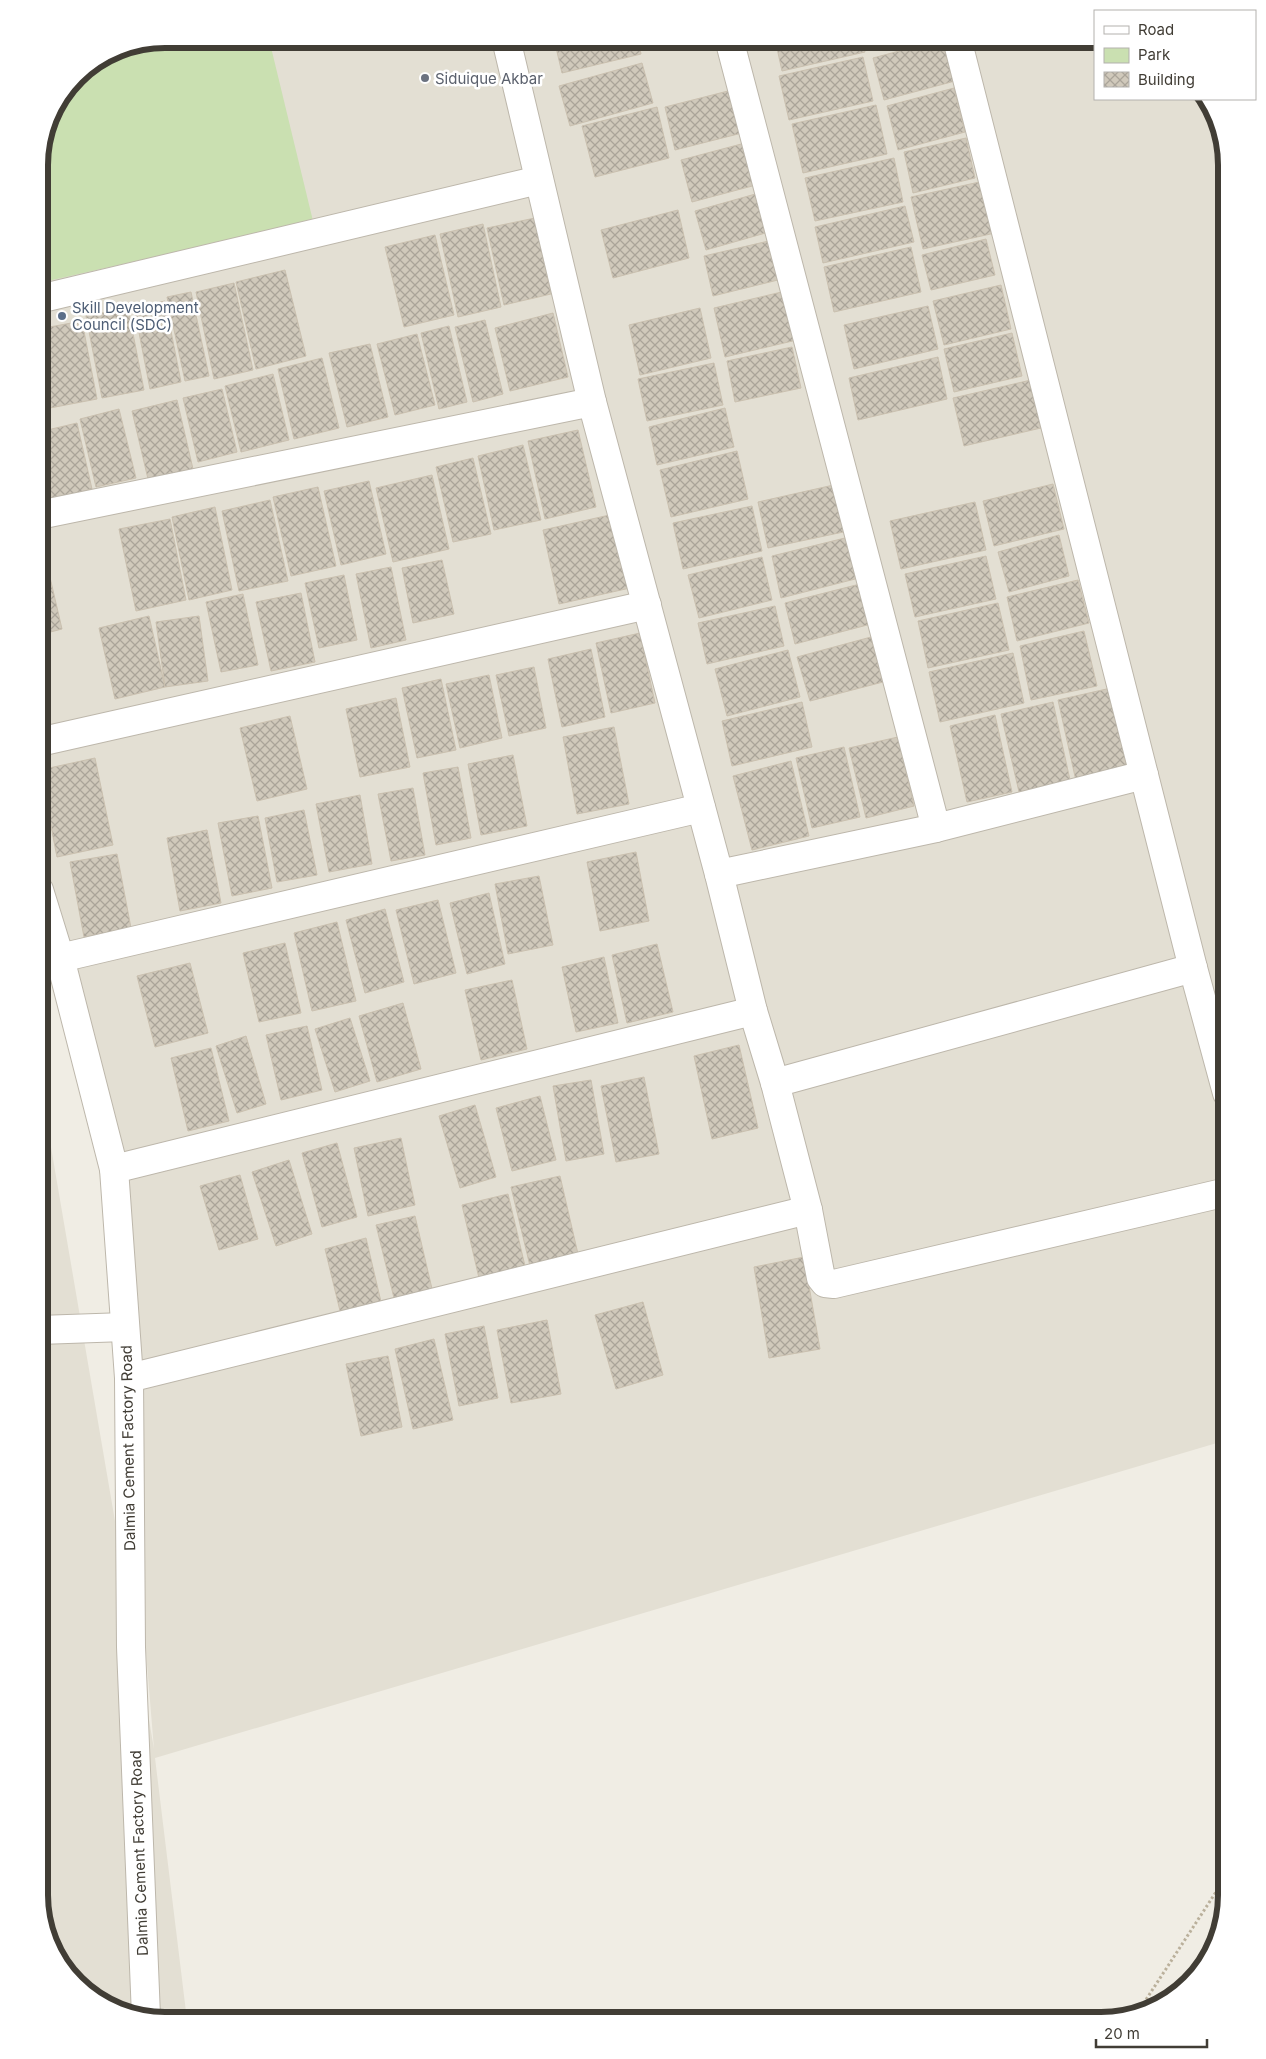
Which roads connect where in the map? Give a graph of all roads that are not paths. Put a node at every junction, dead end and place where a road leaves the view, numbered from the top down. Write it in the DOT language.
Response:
graph roads {
  1 [pos="508,48"];
  2 [pos="731,48"];
  3 [pos="959,48"];
  4 [pos="539,180"];
  5 [pos="48,297"];
  6 [pos="592,402"];
  7 [pos="48,513"];
  8 [pos="647,605"];
  9 [pos="48,740"];
  10 [pos="1144,775"];
  11 [pos="700,808"];
  12 [pos="936,828"];
  13 [pos="719,874"];
  14 [pos="48,919"];
  15 [pos="60,958"];
  16 [pos="1193,968"];
  17 [pos="753,1011"];
  18 [pos="1218,1060"];
  19 [pos="775,1083"];
  20 [pos="114,1169"];
  21 [pos="1218,1194"];
  22 [pos="808,1210"];
  23 [pos="125,1327"];
  24 [pos="48,1330"];
  25 [pos="129,1378"];
  26 [pos="146,2009"];
  1 -- 4 [label="street"];
  2 -- 12 [label="street"];
  3 -- 10 [label="street"];
  4 -- 5 [label="street"];
  4 -- 6 [label="street"];
  6 -- 7 [label="street"];
  6 -- 8 [label="street"];
  8 -- 9 [label="street"];
  8 -- 11 [label="street"];
  10 -- 12 [label="street"];
  10 -- 16 [label="street"];
  11 -- 13 [label="street"];
  11 -- 15 [label="street"];
  12 -- 13 [label="street"];
  13 -- 17 [label="street"];
  14 -- 15 [label="street, Dalmia Cement Factory Road"];
  15 -- 20 [label="street, Dalmia Cement Factory Road"];
  16 -- 18 [label="street"];
  16 -- 19 [label="street"];
  17 -- 19 [label="street"];
  17 -- 20 [label="street"];
  19 -- 22 [label="street"];
  20 -- 23 [label="street, Dalmia Cement Factory Road"];
  21 -- 22 [label="street"];
  22 -- 25 [label="street"];
  23 -- 24 [label="street"];
  23 -- 25 [label="street, Dalmia Cement Factory Road"];
  25 -- 26 [label="street, Dalmia Cement Factory Road"];
}
